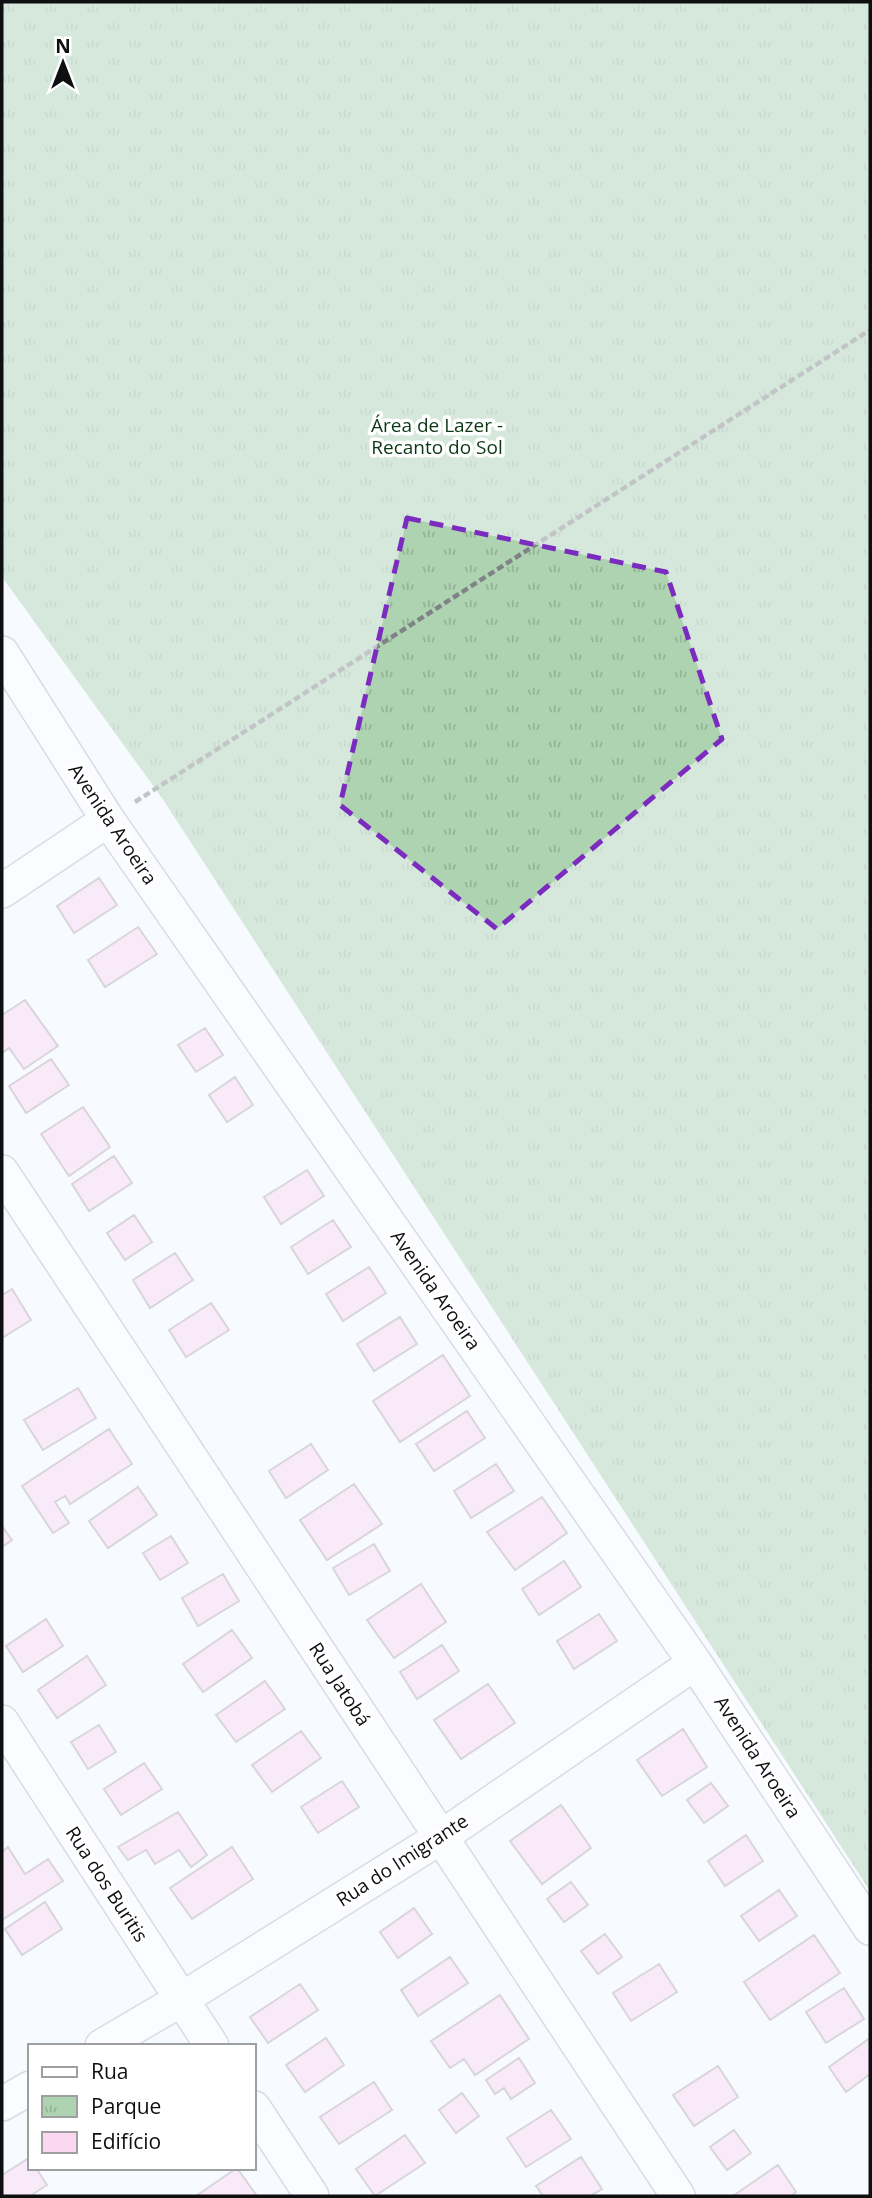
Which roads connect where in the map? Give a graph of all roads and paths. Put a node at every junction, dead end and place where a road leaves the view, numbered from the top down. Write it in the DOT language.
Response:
graph roads {
  1 [pos="870,330"];
  2 [pos="2,653"];
  3 [pos="108,820"];
  4 [pos="2,891"];
  5 [pos="2,1172"];
  6 [pos="695,1663"];
  7 [pos="2,1722"];
  8 [pos="441,1837"];
  9 [pos="870,1928"];
  10 [pos="182,1999"];
  11 [pos="105,2044"];
  12 [pos="211,2044"];
  13 [pos="28,2089"];
  14 [pos="2,2104"];
  15 [pos="256,2112"];
  16 [pos="312,2196"];
  17 [pos="678,2196"];
  1 -- 3 [label="path"];
  2 -- 3 [label="street, Avenida Aroeira"];
  3 -- 4 [label="street"];
  3 -- 6 [label="street, Avenida Aroeira"];
  5 -- 8 [label="street, Rua Jatobá"];
  6 -- 8 [label="street, Rua do Imigrante"];
  6 -- 9 [label="street, Avenida Aroeira"];
  7 -- 10 [label="street, Rua dos Buritis"];
  8 -- 10 [label="street, Rua do Imigrante"];
  8 -- 17 [label="street, Rua Jatobá"];
  10 -- 11 [label="street, Rua do Imigrante"];
  10 -- 12 [label="street, Rua dos Buritis"];
  13 -- 14 [label="street"];
  15 -- 16 [label="street"];
}
